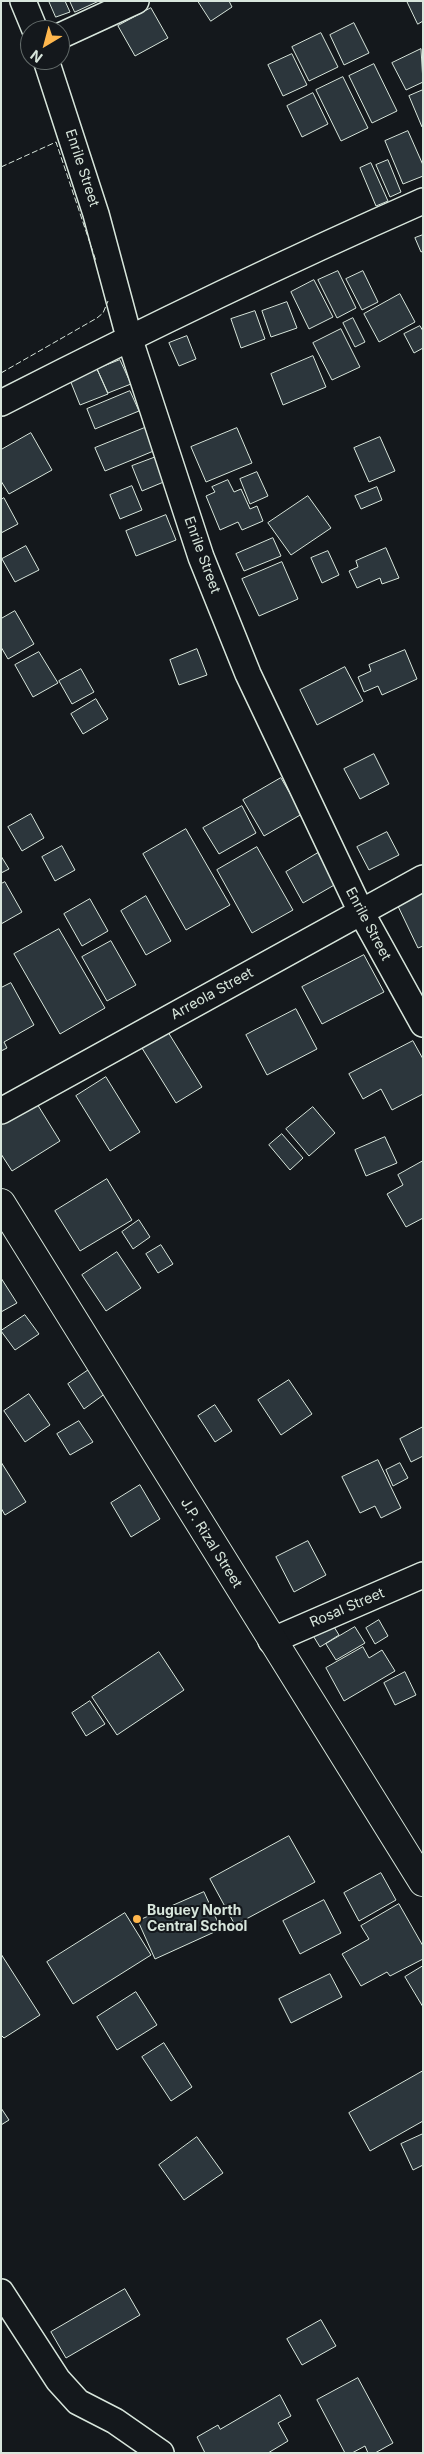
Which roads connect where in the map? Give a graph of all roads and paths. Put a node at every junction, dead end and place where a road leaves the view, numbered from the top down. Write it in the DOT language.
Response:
graph roads {
  1 [pos="23,1"];
  2 [pos="136,1"];
  3 [pos="31,20"];
  4 [pos="70,31"];
  5 [pos="49,70"];
  6 [pos="423,202"];
  7 [pos="129,337"];
  8 [pos="1,403"];
  9 [pos="423,878"];
  10 [pos="361,912"];
  11 [pos="423,1024"];
  12 [pos="1,1111"];
  13 [pos="1,1203"];
  14 [pos="423,1575"];
  15 [pos="271,1641"];
  16 [pos="423,1882"];
  17 [pos="1,2292"];
  18 [pos="161,2453"];
  1 -- 3 [label="street"];
  2 -- 4 [label="street"];
  5 -- 7 [label="street, Enrile Street"];
  6 -- 7 [label="street"];
  7 -- 8 [label="street"];
  7 -- 10 [label="street, Enrile Street"];
  9 -- 10 [label="street, Arreola Street"];
  10 -- 11 [label="street, Enrile Street"];
  10 -- 12 [label="street, Arreola Street"];
  13 -- 15 [label="street, J.P. Rizal Street"];
  14 -- 15 [label="street, Rosal Street"];
  15 -- 16 [label="street, J.P. Rizal Street"];
  17 -- 18 [label="street"];
}
